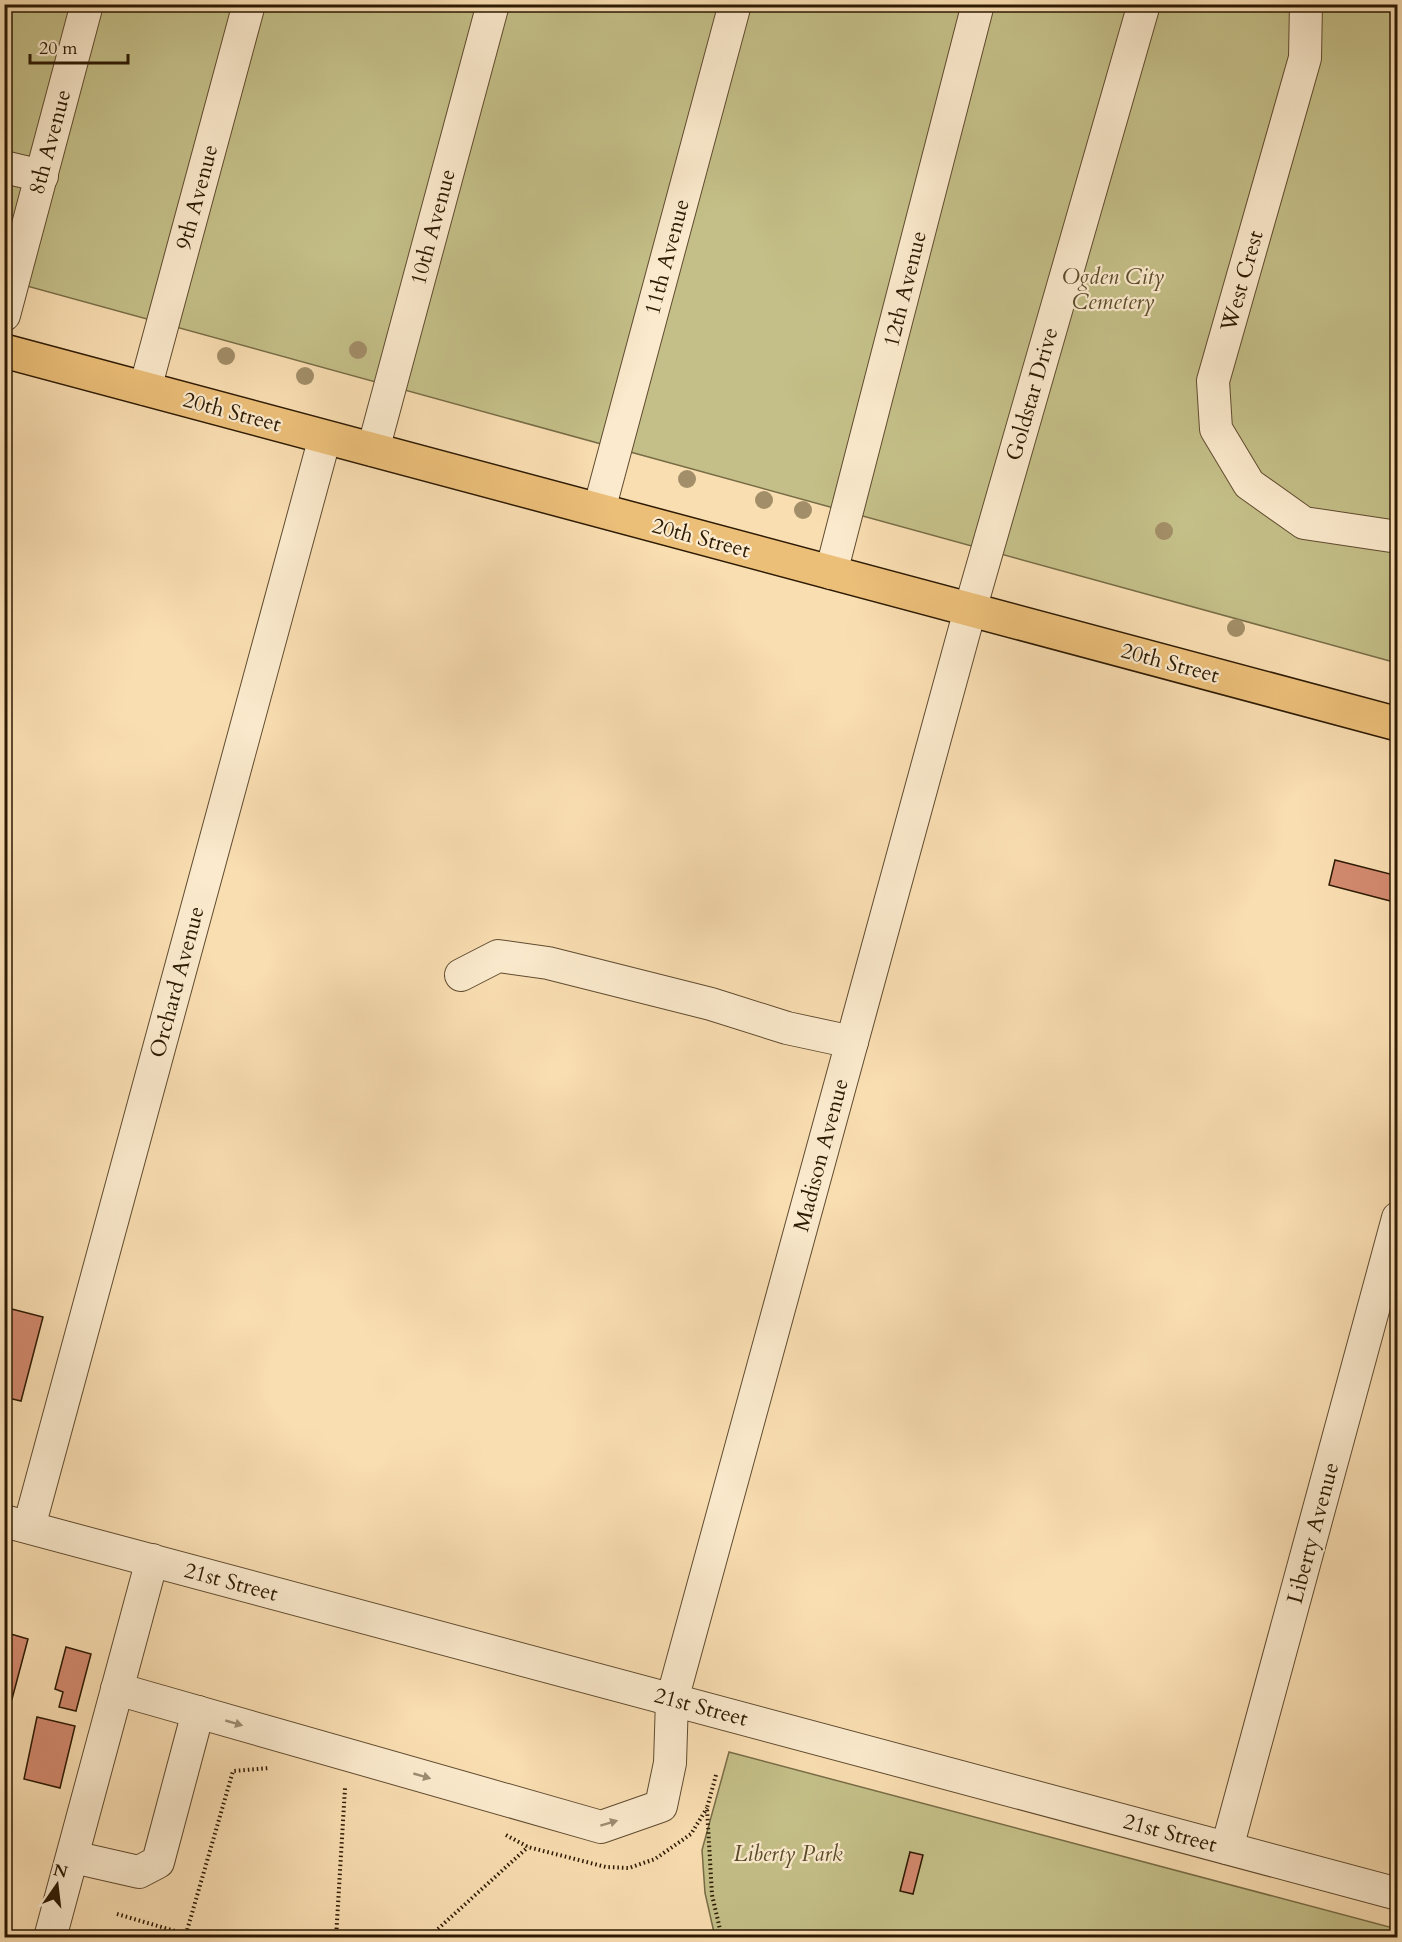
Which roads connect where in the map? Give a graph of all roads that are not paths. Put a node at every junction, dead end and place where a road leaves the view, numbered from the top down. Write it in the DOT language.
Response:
graph roads {
  1 [pos="87,4"];
  2 [pos="249,4"];
  3 [pos="493,4"];
  4 [pos="735,4"];
  5 [pos="978,4"];
  6 [pos="1144,4"];
  7 [pos="1306,4"];
  8 [pos="4,167"];
  9 [pos="42,176"];
  10 [pos="4,315"];
  11 [pos="4,351"];
  12 [pos="145,389"];
  13 [pos="325,437"];
  14 [pos="373,450"];
  15 [pos="599,510"];
  16 [pos="1398,537"];
  17 [pos="831,573"];
  18 [pos="970,610"];
  19 [pos="1398,724"];
  20 [pos="461,975"];
  21 [pos="852,1042"];
  22 [pos="1398,1218"];
  23 [pos="17,1524"];
  24 [pos="152,1560"];
  25 [pos="117,1689"];
  26 [pos="672,1700"];
  27 [pos="198,1712"];
  28 [pos="1227,1848"];
  29 [pos="73,1857"];
  30 [pos="1398,1894"];
  31 [pos="50,1938"];
  1 -- 9 [label="street, 8th Avenue"];
  2 -- 12 [label="street, 9th Avenue"];
  3 -- 14 [label="street, 10th Avenue"];
  4 -- 15 [label="street, 11th Avenue"];
  5 -- 17 [label="street, 12th Avenue"];
  6 -- 18 [label="street, Goldstar Drive"];
  7 -- 16 [label="street, West Crest"];
  8 -- 9 [label="street"];
  9 -- 10 [label="street, 8th Avenue"];
  11 -- 12 [label="main road, 20th Street"];
  12 -- 13 [label="main road, 20th Street"];
  13 -- 14 [label="main road, 20th Street"];
  13 -- 23 [label="street, Orchard Avenue"];
  14 -- 15 [label="main road, 20th Street"];
  15 -- 17 [label="main road, 20th Street"];
  17 -- 18 [label="main road, 20th Street"];
  18 -- 19 [label="main road, 20th Street"];
  18 -- 21 [label="street, Madison Avenue"];
  20 -- 21 [label="street"];
  21 -- 26 [label="street, Madison Avenue"];
  22 -- 28 [label="street, Liberty Avenue"];
  23 -- 24 [label="street, 21st Street"];
  24 -- 25 [label="street"];
  24 -- 26 [label="street, 21st Street"];
  25 -- 27 [label="street"];
  25 -- 29 [label="street"];
  27 -- 26 [label="street, Madison Avenue, one-way"];
  26 -- 28 [label="street, 21st Street"];
  27 -- 29 [label="street"];
  28 -- 30 [label="street, 21st Street"];
  29 -- 31 [label="street"];
}
